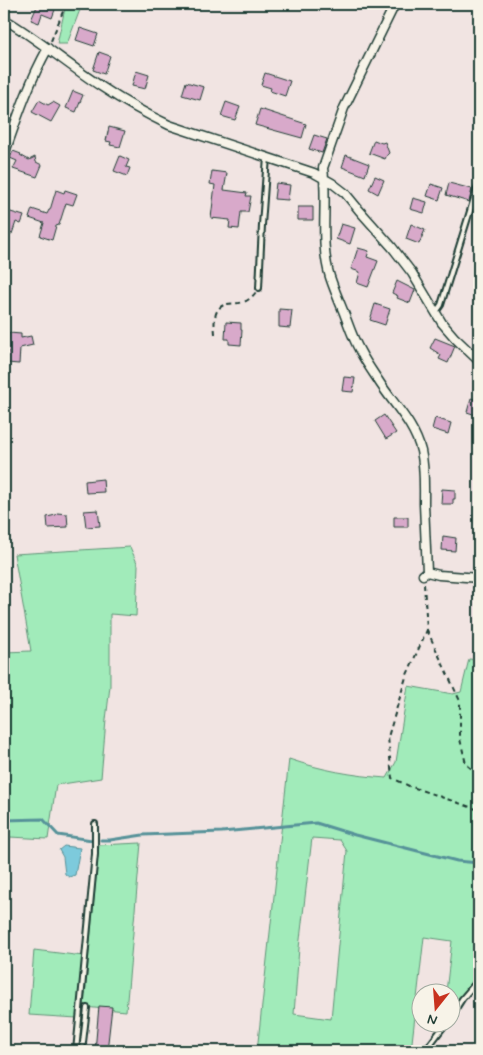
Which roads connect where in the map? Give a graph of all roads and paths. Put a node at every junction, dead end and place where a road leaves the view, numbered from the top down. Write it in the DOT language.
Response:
graph roads {
  1 [pos="66,4"];
  2 [pos="395,4"];
  3 [pos="4,18"];
  4 [pos="48,48"];
  5 [pos="4,155"];
  6 [pos="267,157"];
  7 [pos="324,178"];
  8 [pos="479,182"];
  9 [pos="259,288"];
  10 [pos="436,312"];
  11 [pos="215,334"];
  12 [pos="479,361"];
  13 [pos="425,574"];
  14 [pos="479,578"];
  15 [pos="427,630"];
  16 [pos="479,772"];
  17 [pos="479,810"];
  18 [pos="96,824"];
  19 [pos="479,979"];
  20 [pos="460,1002"];
  21 [pos="87,1008"];
  22 [pos="439,1032"];
  23 [pos="76,1051"];
  24 [pos="82,1051"];
  25 [pos="425,1051"];
  1 -- 4 [label="path"];
  2 -- 7 [label="street"];
  3 -- 4 [label="street"];
  4 -- 5 [label="street"];
  4 -- 6 [label="street"];
  6 -- 7 [label="street"];
  6 -- 9 [label="lane"];
  7 -- 10 [label="street"];
  7 -- 13 [label="street"];
  8 -- 10 [label="lane"];
  9 -- 11 [label="path"];
  10 -- 12 [label="street"];
  13 -- 14 [label="street"];
  13 -- 15 [label="path"];
  15 -- 16 [label="path"];
  15 -- 17 [label="path"];
  18 -- 23 [label="lane"];
  19 -- 20 [label="lane"];
  21 -- 24 [label="lane"];
  22 -- 25 [label="lane"];
}
